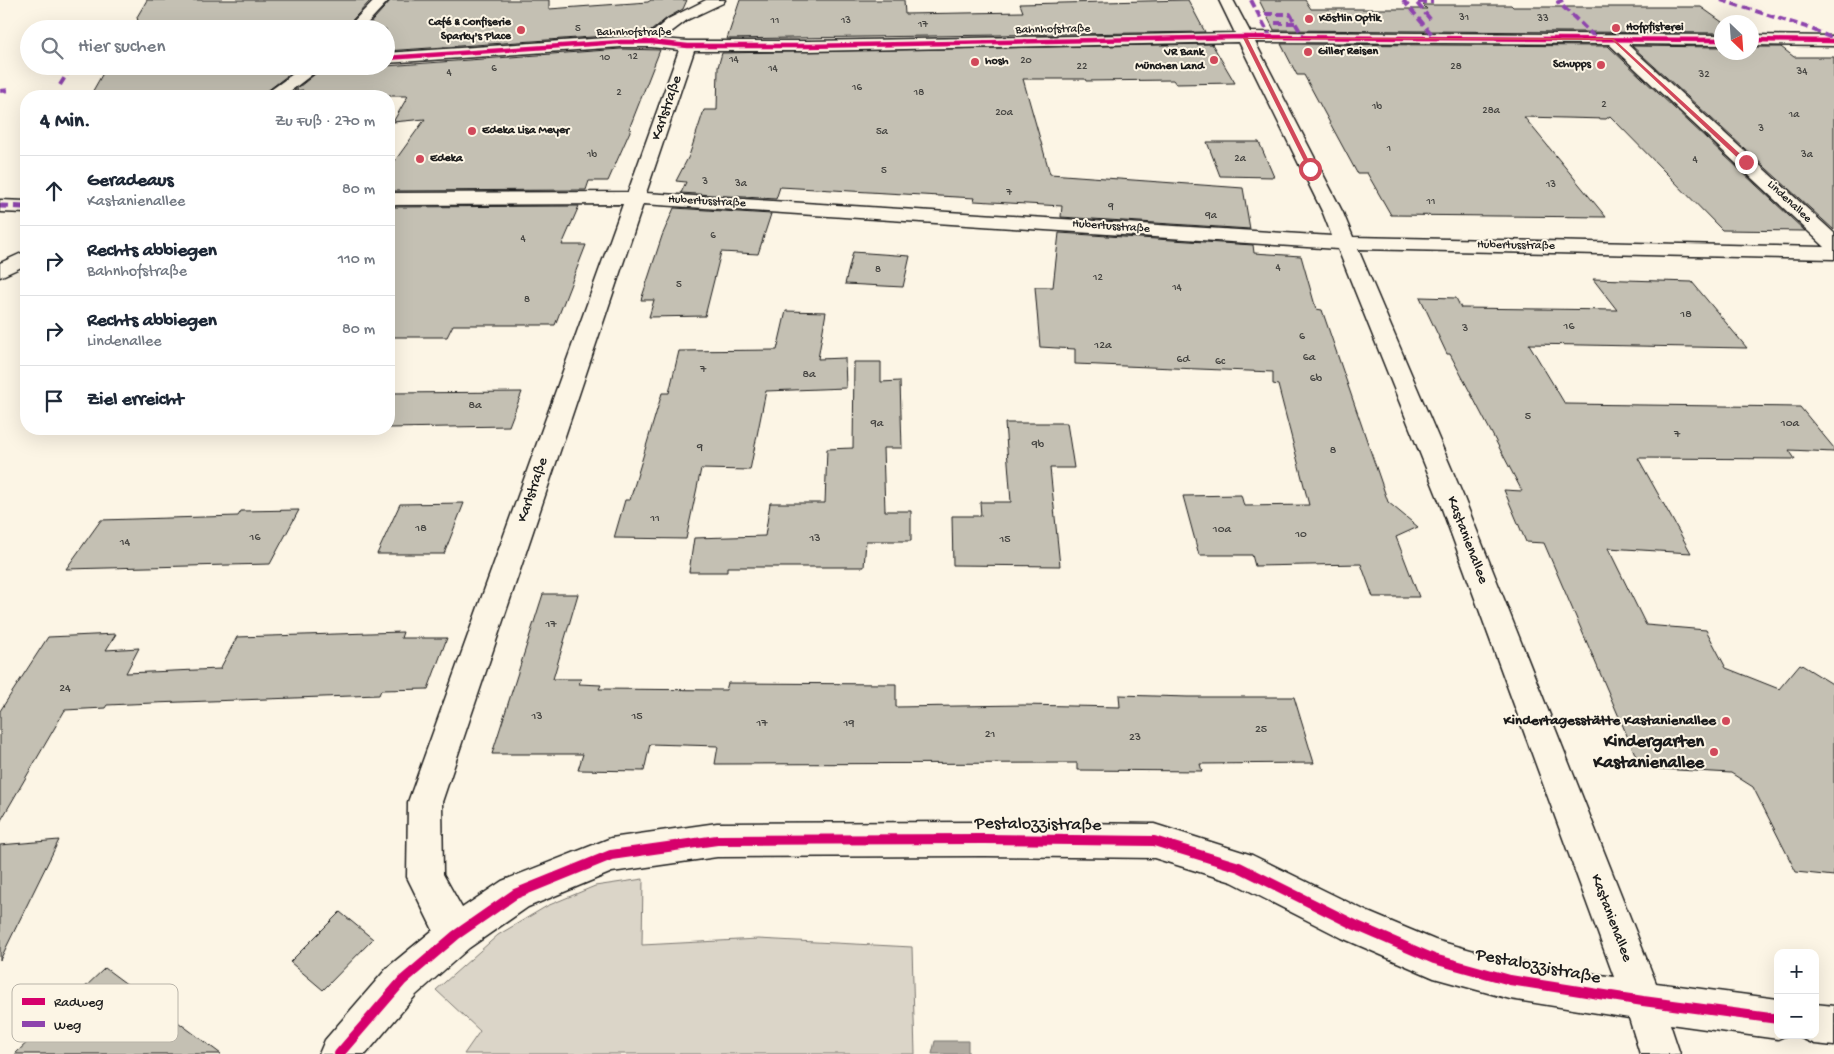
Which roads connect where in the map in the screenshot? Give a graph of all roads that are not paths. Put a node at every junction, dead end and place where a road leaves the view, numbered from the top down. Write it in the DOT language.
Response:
graph roads {
  1 [pos="382,0"];
  2 [pos="718,0"];
  3 [pos="1226,0"];
  4 [pos="362,20"];
  5 [pos="1245,38"];
  6 [pos="1613,39"];
  7 [pos="1714,40"];
  8 [pos="1759,40"];
  9 [pos="1834,41"];
  10 [pos="651,42"];
  11 [pos="688,46"];
  12 [pos="395,57"];
  13 [pos="303,75"];
  14 [pos="282,90"];
  15 [pos="636,198"];
  16 [pos="395,199"];
  17 [pos="0,206"];
  18 [pos="20,207"];
  19 [pos="1344,243"];
  20 [pos="1834,244"];
  21 [pos="1834,252"];
  22 [pos="20,260"];
  23 [pos="0,271"];
  24 [pos="456,935"];
  25 [pos="1643,1001"];
  26 [pos="1774,1018"];
  27 [pos="1819,1024"];
  28 [pos="1834,1026"];
  29 [pos="339,1054"];
  30 [pos="1660,1054"];
  1 -- 4 [label="street"];
  2 -- 10 [label="street"];
  3 -- 5 [label="street, Kastanienallee"];
  5 -- 6 [label="street, Bahnhofstraße"];
  5 -- 11 [label="street, Bahnhofstraße"];
  5 -- 19 [label="street, Kastanienallee"];
  6 -- 7 [label="street, Bahnhofstraße"];
  6 -- 20 [label="street, Lindenallee"];
  8 -- 9 [label="street"];
  10 -- 11 [label="street, Bahnhofstraße"];
  10 -- 12 [label="street, Bahnhofstraße"];
  11 -- 15 [label="street, Karlstraße"];
  13 -- 14 [label="street"];
  15 -- 16 [label="street, Hubertusstraße"];
  15 -- 19 [label="street, Hubertusstraße"];
  15 -- 24 [label="street, Karlstraße"];
  17 -- 18 [label="street"];
  19 -- 21 [label="street, Hubertusstraße"];
  19 -- 25 [label="street, Kastanienallee"];
  22 -- 23 [label="street"];
  24 -- 25 [label="street, Pestalozzistraße"];
  24 -- 29 [label="street, Pestalozzistraße"];
  25 -- 26 [label="street, Pestalozzistraße"];
  25 -- 30 [label="street, Kastanienallee"];
  27 -- 28 [label="street"];
}
